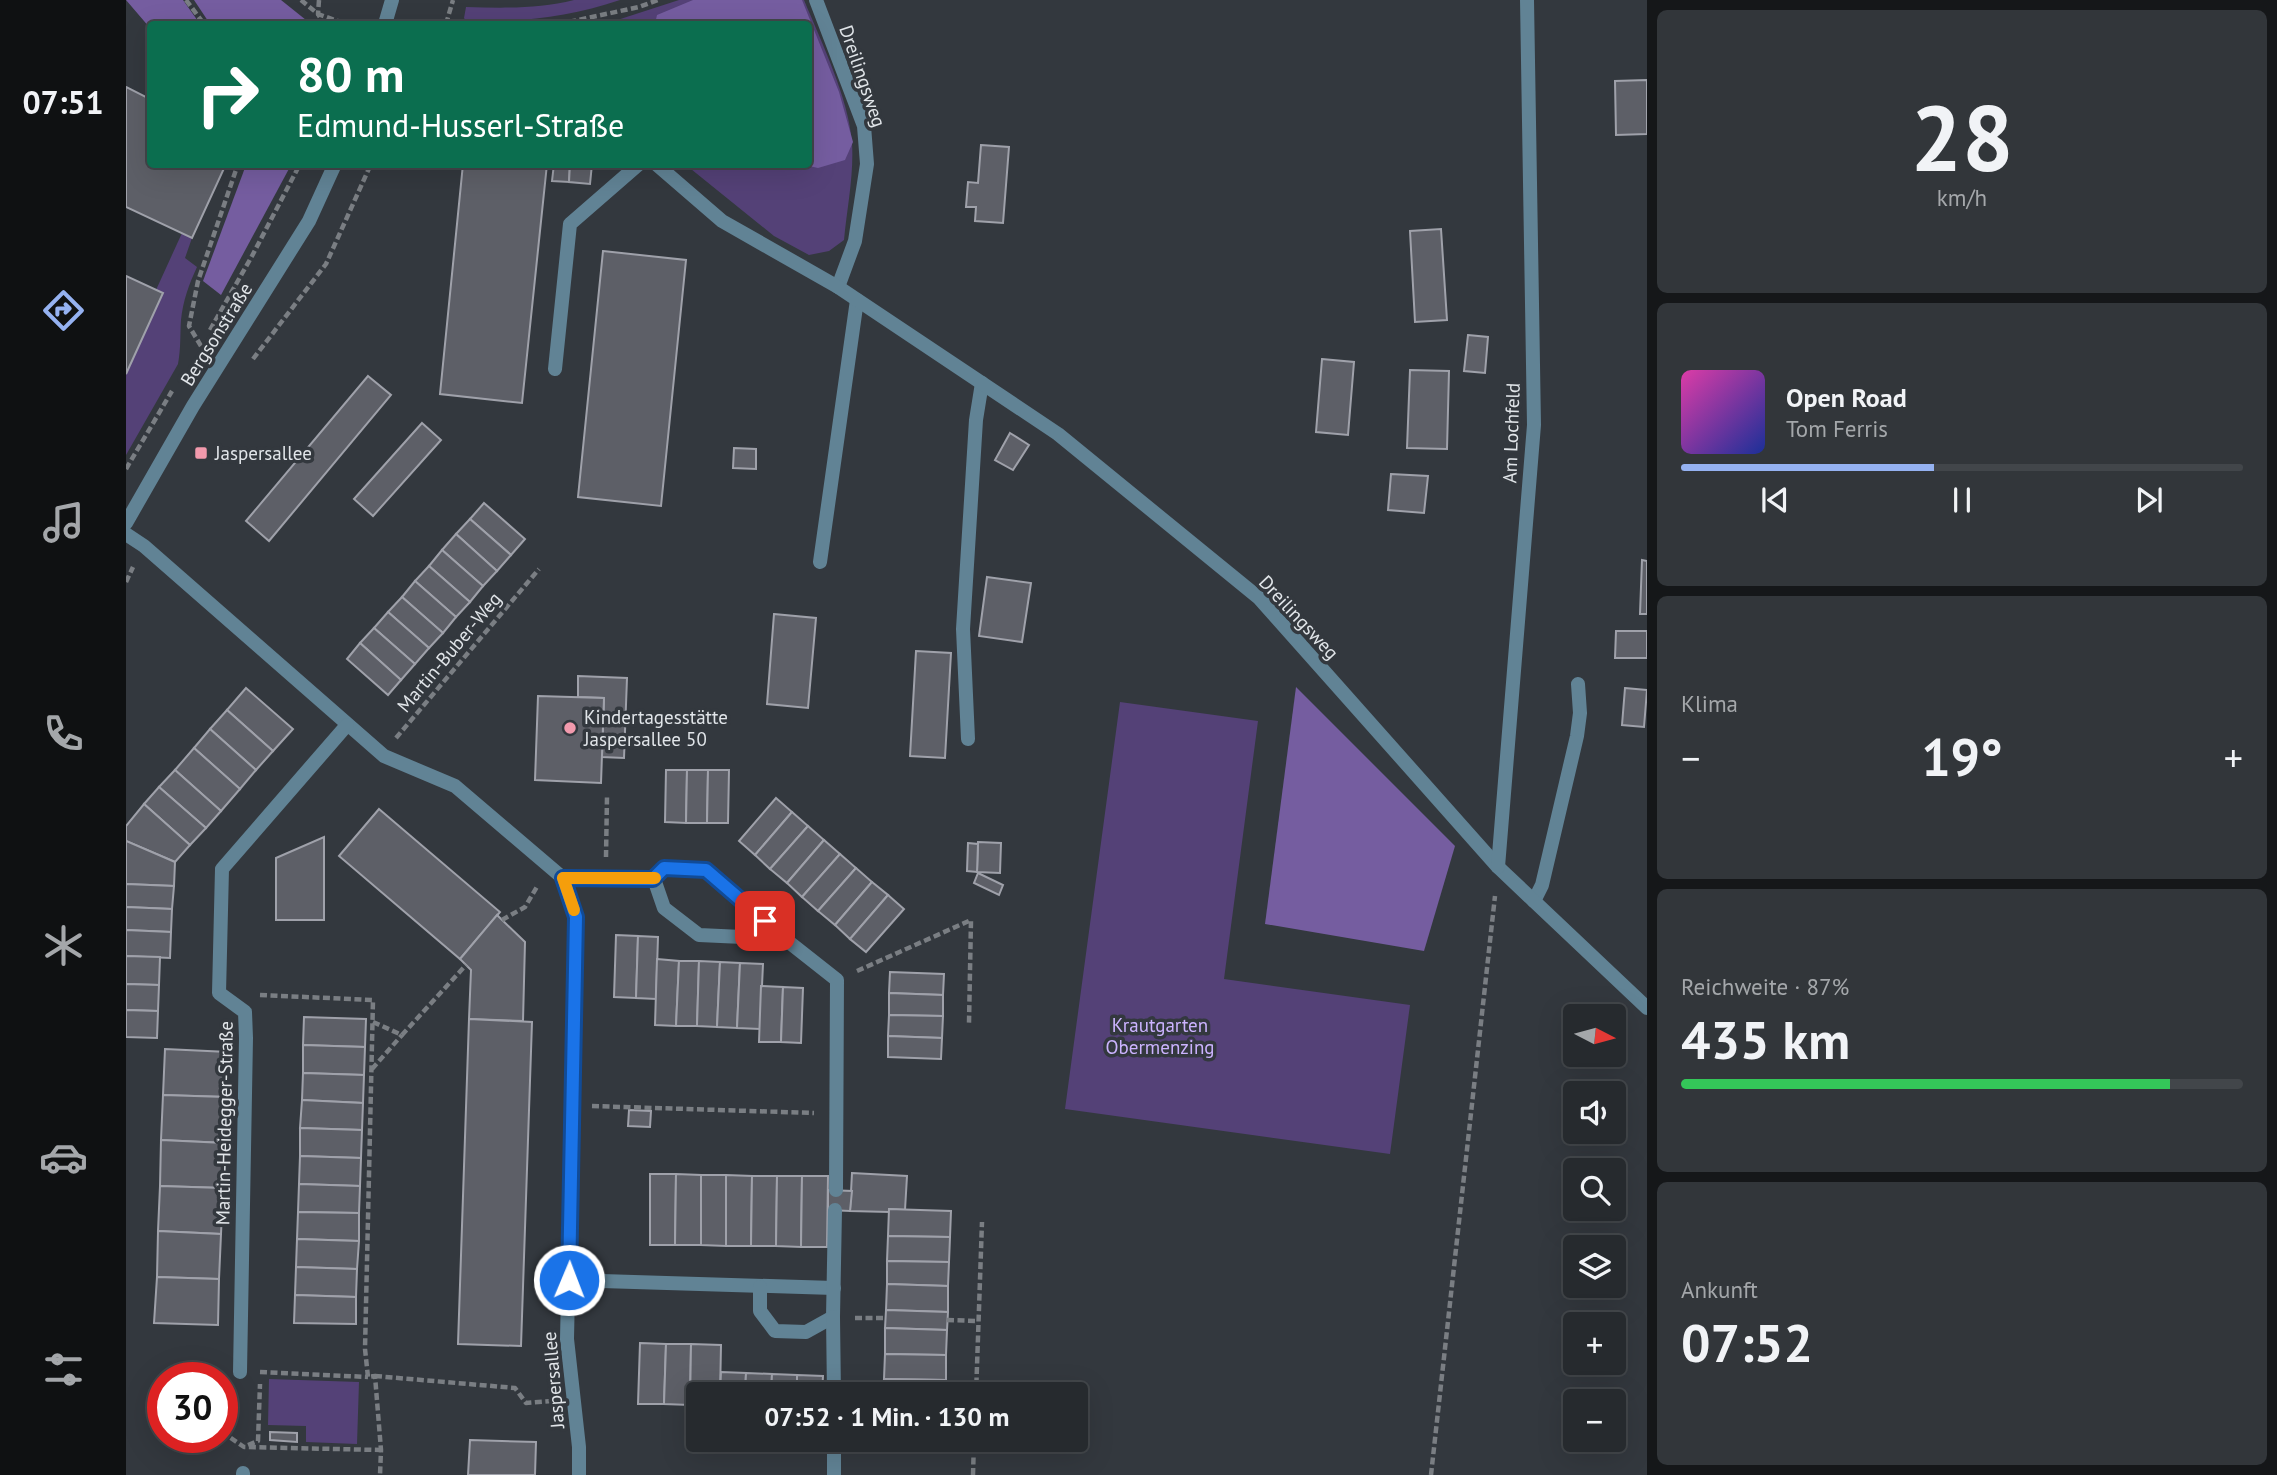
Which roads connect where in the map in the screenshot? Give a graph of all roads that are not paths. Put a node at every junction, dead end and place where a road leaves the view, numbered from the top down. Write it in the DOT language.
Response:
graph roads {
  1 [pos="392,0"];
  2 [pos="816,0"];
  3 [pos="1527,0"];
  4 [pos="386,21"];
  5 [pos="333,168"];
  6 [pos="634,168"];
  7 [pos="661,168"];
  8 [pos="838,287"];
  9 [pos="856,300"];
  10 [pos="555,369"];
  11 [pos="982,383"];
  12 [pos="126,523"];
  13 [pos="126,534"];
  14 [pos="820,562"];
  15 [pos="1578,684"];
  16 [pos="347,725"];
  17 [pos="968,739"];
  18 [pos="1498,867"];
  19 [pos="563,878"];
  20 [pos="653,879"];
  21 [pos="1534,901"];
  22 [pos="785,939"];
  23 [pos="1647,1008"];
  24 [pos="836,1190"];
  25 [pos="835,1210"];
  26 [pos="569,1280"];
  27 [pos="760,1287"];
  28 [pos="834,1288"];
  29 [pos="834,1317"];
  30 [pos="240,1372"];
  31 [pos="834,1382"];
  32 [pos="834,1452"];
  33 [pos="579,1475"];
  34 [pos="834,1475"];
  1 -- 4 [label="street"];
  2 -- 8 [label="street, Dreilingsweg"];
  3 -- 18 [label="street, Am Lochfeld"];
  5 -- 12 [label="street, Bergsonstraße"];
  6 -- 10 [label="street"];
  7 -- 8 [label="street, Dreilingsweg"];
  8 -- 9 [label="street, Dreilingsweg"];
  9 -- 11 [label="street, Dreilingsweg"];
  9 -- 14 [label="street"];
  11 -- 17 [label="street"];
  11 -- 18 [label="street, Dreilingsweg"];
  13 -- 16 [label="street"];
  15 -- 21 [label="street"];
  16 -- 19 [label="street"];
  16 -- 30 [label="street, Martin-Heidegger-Straße"];
  18 -- 21 [label="street, Dreilingsweg"];
  19 -- 20 [label="street"];
  19 -- 26 [label="street, Jaspersallee"];
  20 -- 22 [label="street"];
  20 -- 22 [label="street"];
  21 -- 23 [label="street, Dreilingsweg"];
  22 -- 24 [label="street"];
  25 -- 28 [label="street"];
  26 -- 27 [label="street"];
  26 -- 33 [label="street, Jaspersallee"];
  27 -- 28 [label="street"];
  27 -- 29 [label="street"];
  28 -- 29 [label="street"];
  29 -- 31 [label="street"];
  32 -- 34 [label="street"];
}
